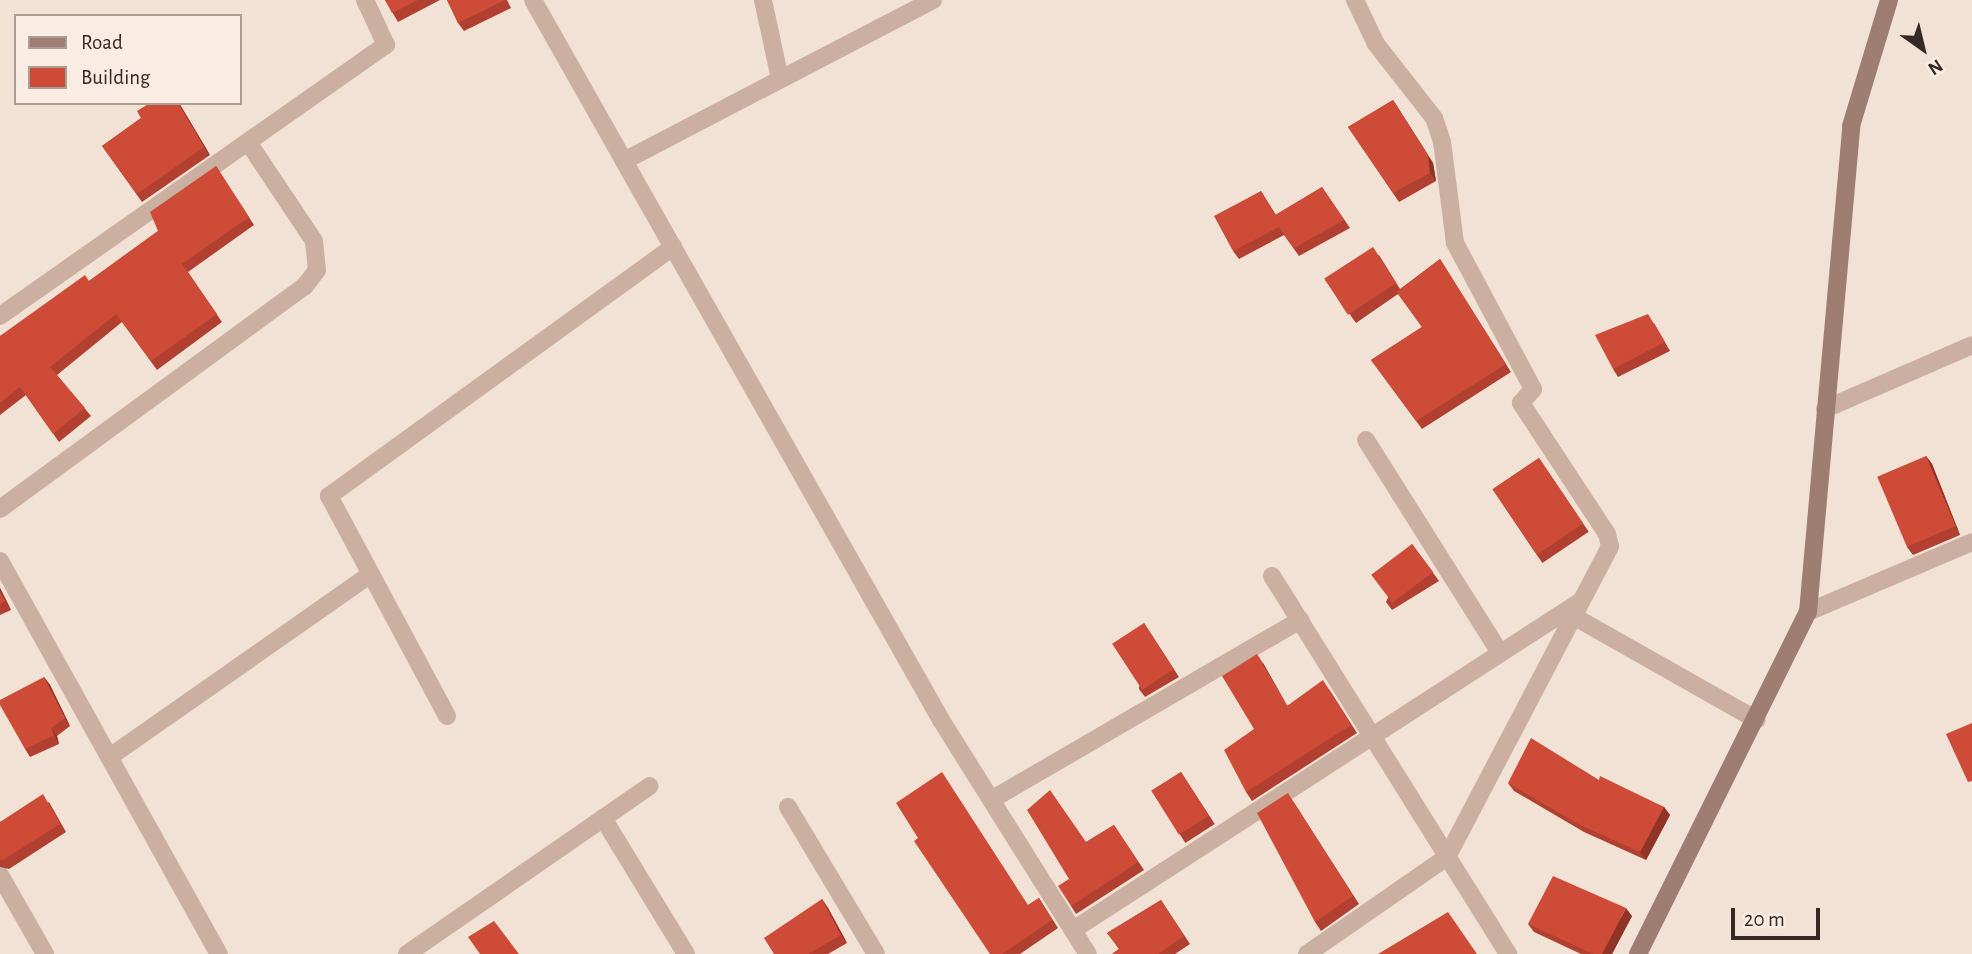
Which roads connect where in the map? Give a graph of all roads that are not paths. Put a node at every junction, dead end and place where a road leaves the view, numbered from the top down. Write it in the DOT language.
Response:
graph roads {
  1 [pos="365,0"];
  2 [pos="533,0"];
  3 [pos="763,0"];
  4 [pos="933,0"];
  5 [pos="1355,0"];
  6 [pos="1889,0"];
  7 [pos="780,79"];
  8 [pos="248,142"];
  9 [pos="624,161"];
  10 [pos="673,247"];
  11 [pos="0,316"];
  12 [pos="1972,345"];
  13 [pos="1825,409"];
  14 [pos="1366,440"];
  15 [pos="0,509"];
  16 [pos="1972,542"];
  17 [pos="0,561"];
  18 [pos="371,574"];
  19 [pos="1272,576"];
  20 [pos="1576,610"];
  21 [pos="1808,612"];
  22 [pos="1300,620"];
  23 [pos="1500,653"];
  24 [pos="447,716"];
  25 [pos="1757,720"];
  26 [pos="1374,737"];
  27 [pos="111,756"];
  28 [pos="650,786"];
  29 [pos="991,800"];
  30 [pos="788,807"];
  31 [pos="603,818"];
  32 [pos="1447,857"];
  33 [pos="0,875"];
  34 [pos="1073,930"];
  35 [pos="45,954"];
  36 [pos="219,954"];
  37 [pos="407,954"];
  38 [pos="686,954"];
  39 [pos="876,954"];
  40 [pos="1088,954"];
  41 [pos="1307,954"];
  42 [pos="1508,954"];
  43 [pos="1638,954"];
  1 -- 8 [label="street"];
  2 -- 9 [label="street"];
  3 -- 7 [label="street"];
  4 -- 7 [label="street"];
  5 -- 20 [label="street"];
  6 -- 13 [label="street"];
  7 -- 9 [label="street"];
  8 -- 11 [label="street"];
  8 -- 15 [label="street"];
  9 -- 10 [label="street"];
  10 -- 18 [label="street"];
  10 -- 29 [label="street"];
  12 -- 13 [label="street"];
  13 -- 21 [label="street"];
  14 -- 23 [label="street"];
  16 -- 21 [label="street"];
  17 -- 27 [label="street"];
  18 -- 24 [label="street"];
  18 -- 27 [label="street"];
  19 -- 22 [label="street"];
  20 -- 23 [label="street"];
  20 -- 25 [label="street"];
  20 -- 32 [label="street"];
  21 -- 25 [label="street"];
  22 -- 26 [label="street"];
  22 -- 29 [label="street"];
  23 -- 26 [label="street"];
  25 -- 43 [label="street"];
  26 -- 32 [label="street"];
  26 -- 34 [label="street"];
  27 -- 36 [label="street"];
  28 -- 31 [label="street"];
  29 -- 34 [label="street"];
  30 -- 39 [label="street"];
  31 -- 37 [label="street"];
  31 -- 38 [label="street"];
  32 -- 41 [label="street"];
  32 -- 42 [label="street"];
  33 -- 35 [label="street"];
  34 -- 40 [label="street"];
}
